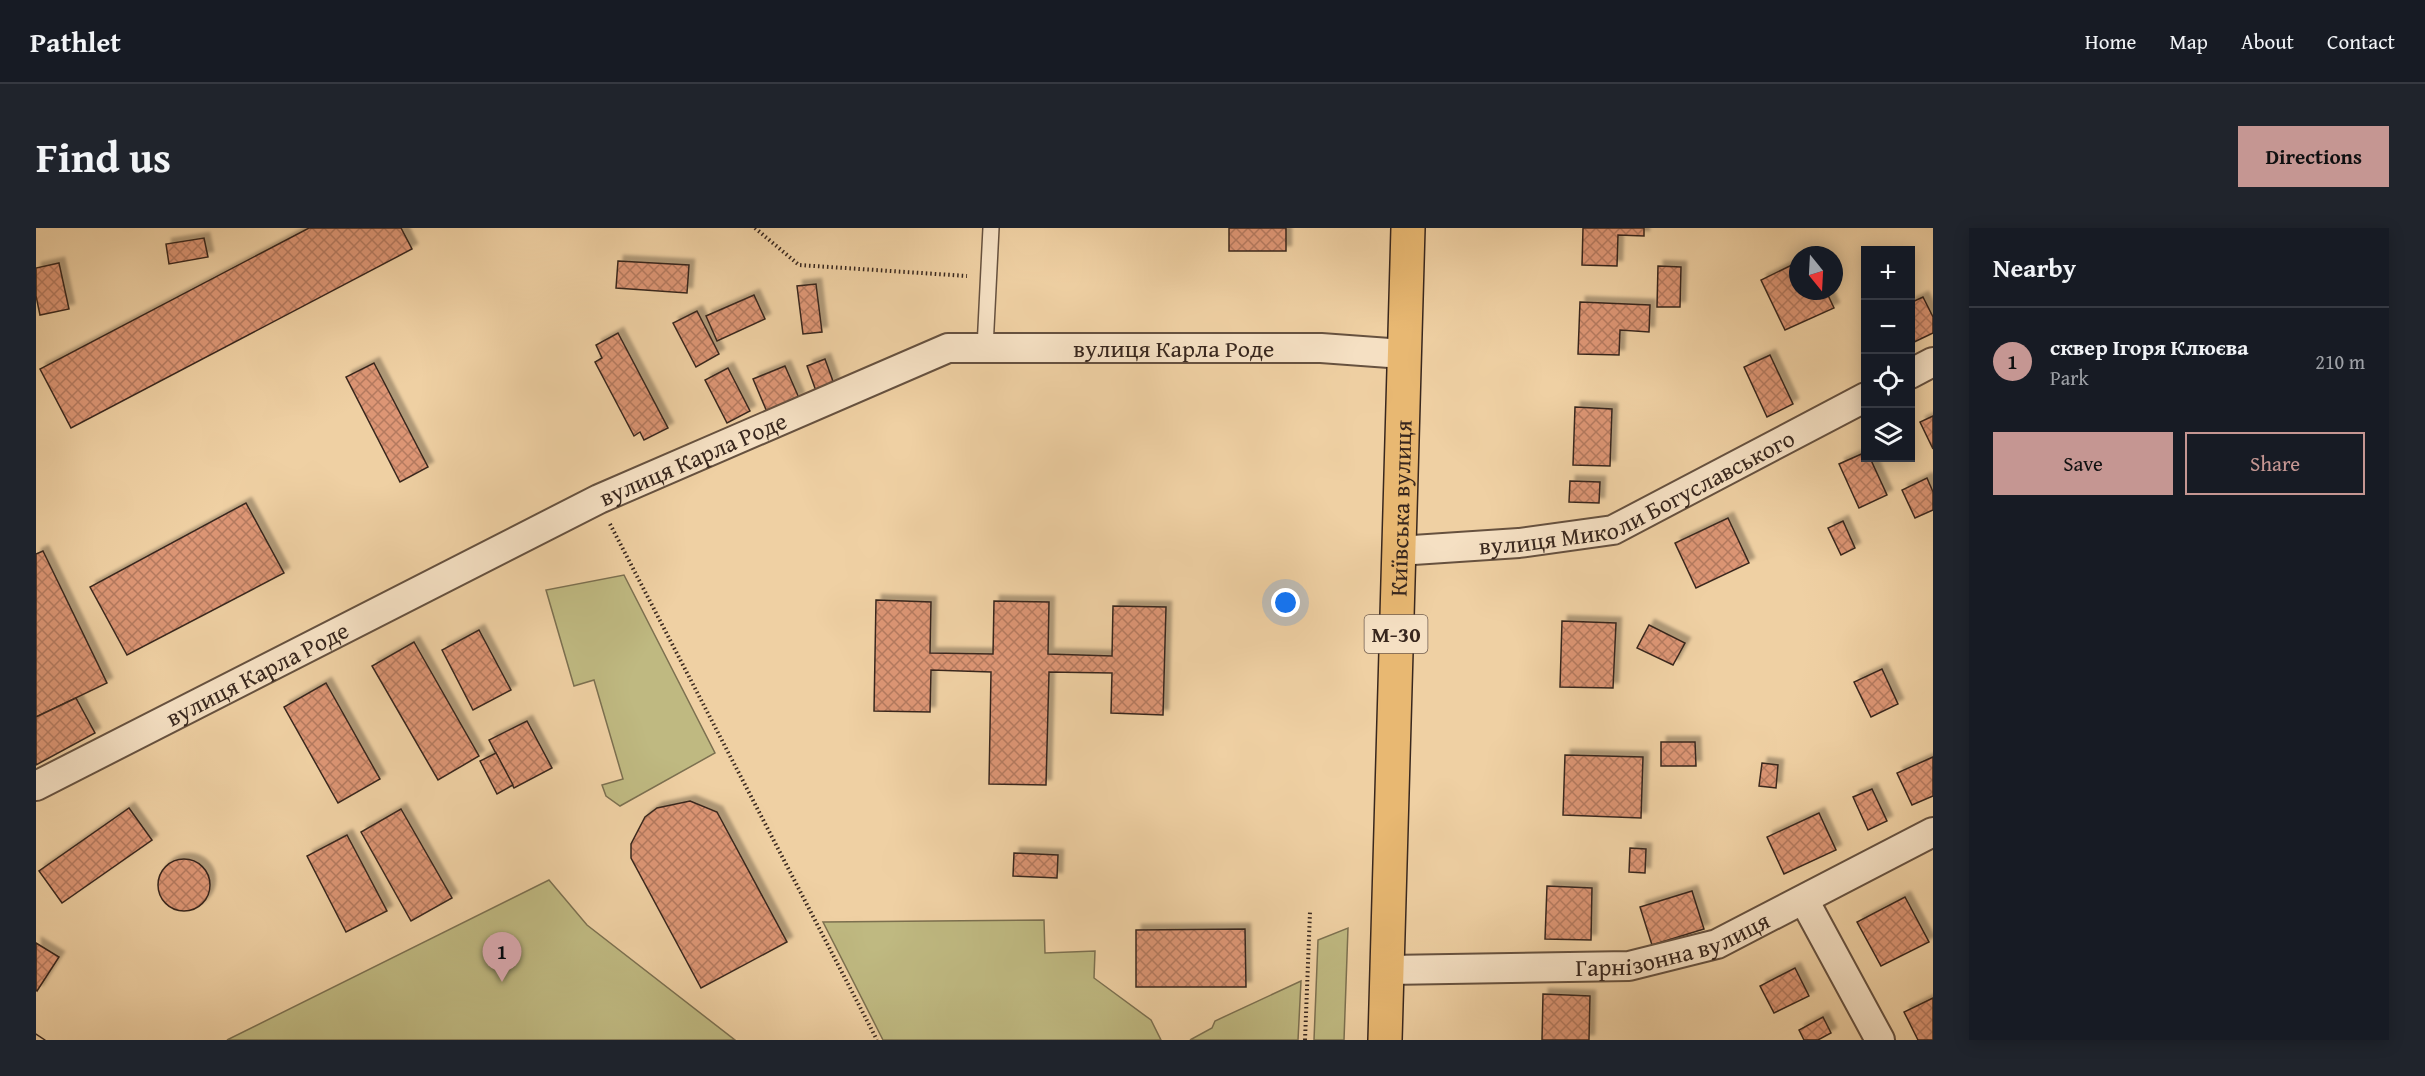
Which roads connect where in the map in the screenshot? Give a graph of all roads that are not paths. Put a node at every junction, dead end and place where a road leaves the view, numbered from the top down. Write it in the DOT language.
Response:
graph roads {
  1 [pos="991,228"];
  2 [pos="1408,228"];
  3 [pos="985,348"];
  4 [pos="1403,354"];
  5 [pos="1933,362"];
  6 [pos="1915,372"];
  7 [pos="1861,400"];
  8 [pos="1398,551"];
  9 [pos="36,786"];
  10 [pos="1933,832"];
  11 [pos="1804,900"];
  12 [pos="1388,970"];
  13 [pos="1385,1040"];
  14 [pos="1880,1040"];
  1 -- 3 [label="lane"];
  2 -- 4 [label="highway, Київська вулиця / М-30"];
  3 -- 4 [label="street, вулиця Карла Роде"];
  3 -- 9 [label="street, вулиця Карла Роде"];
  4 -- 8 [label="highway, Київська вулиця / М-30"];
  5 -- 6 [label="street"];
  7 -- 8 [label="street, вулиця Миколи Богуславського"];
  8 -- 12 [label="highway, Київська вулиця / М-30"];
  10 -- 11 [label="street, Гарнізонна вулиця"];
  11 -- 12 [label="street, Гарнізонна вулиця"];
  11 -- 14 [label="street"];
  12 -- 13 [label="highway, Київська вулиця / М-30"];
}
